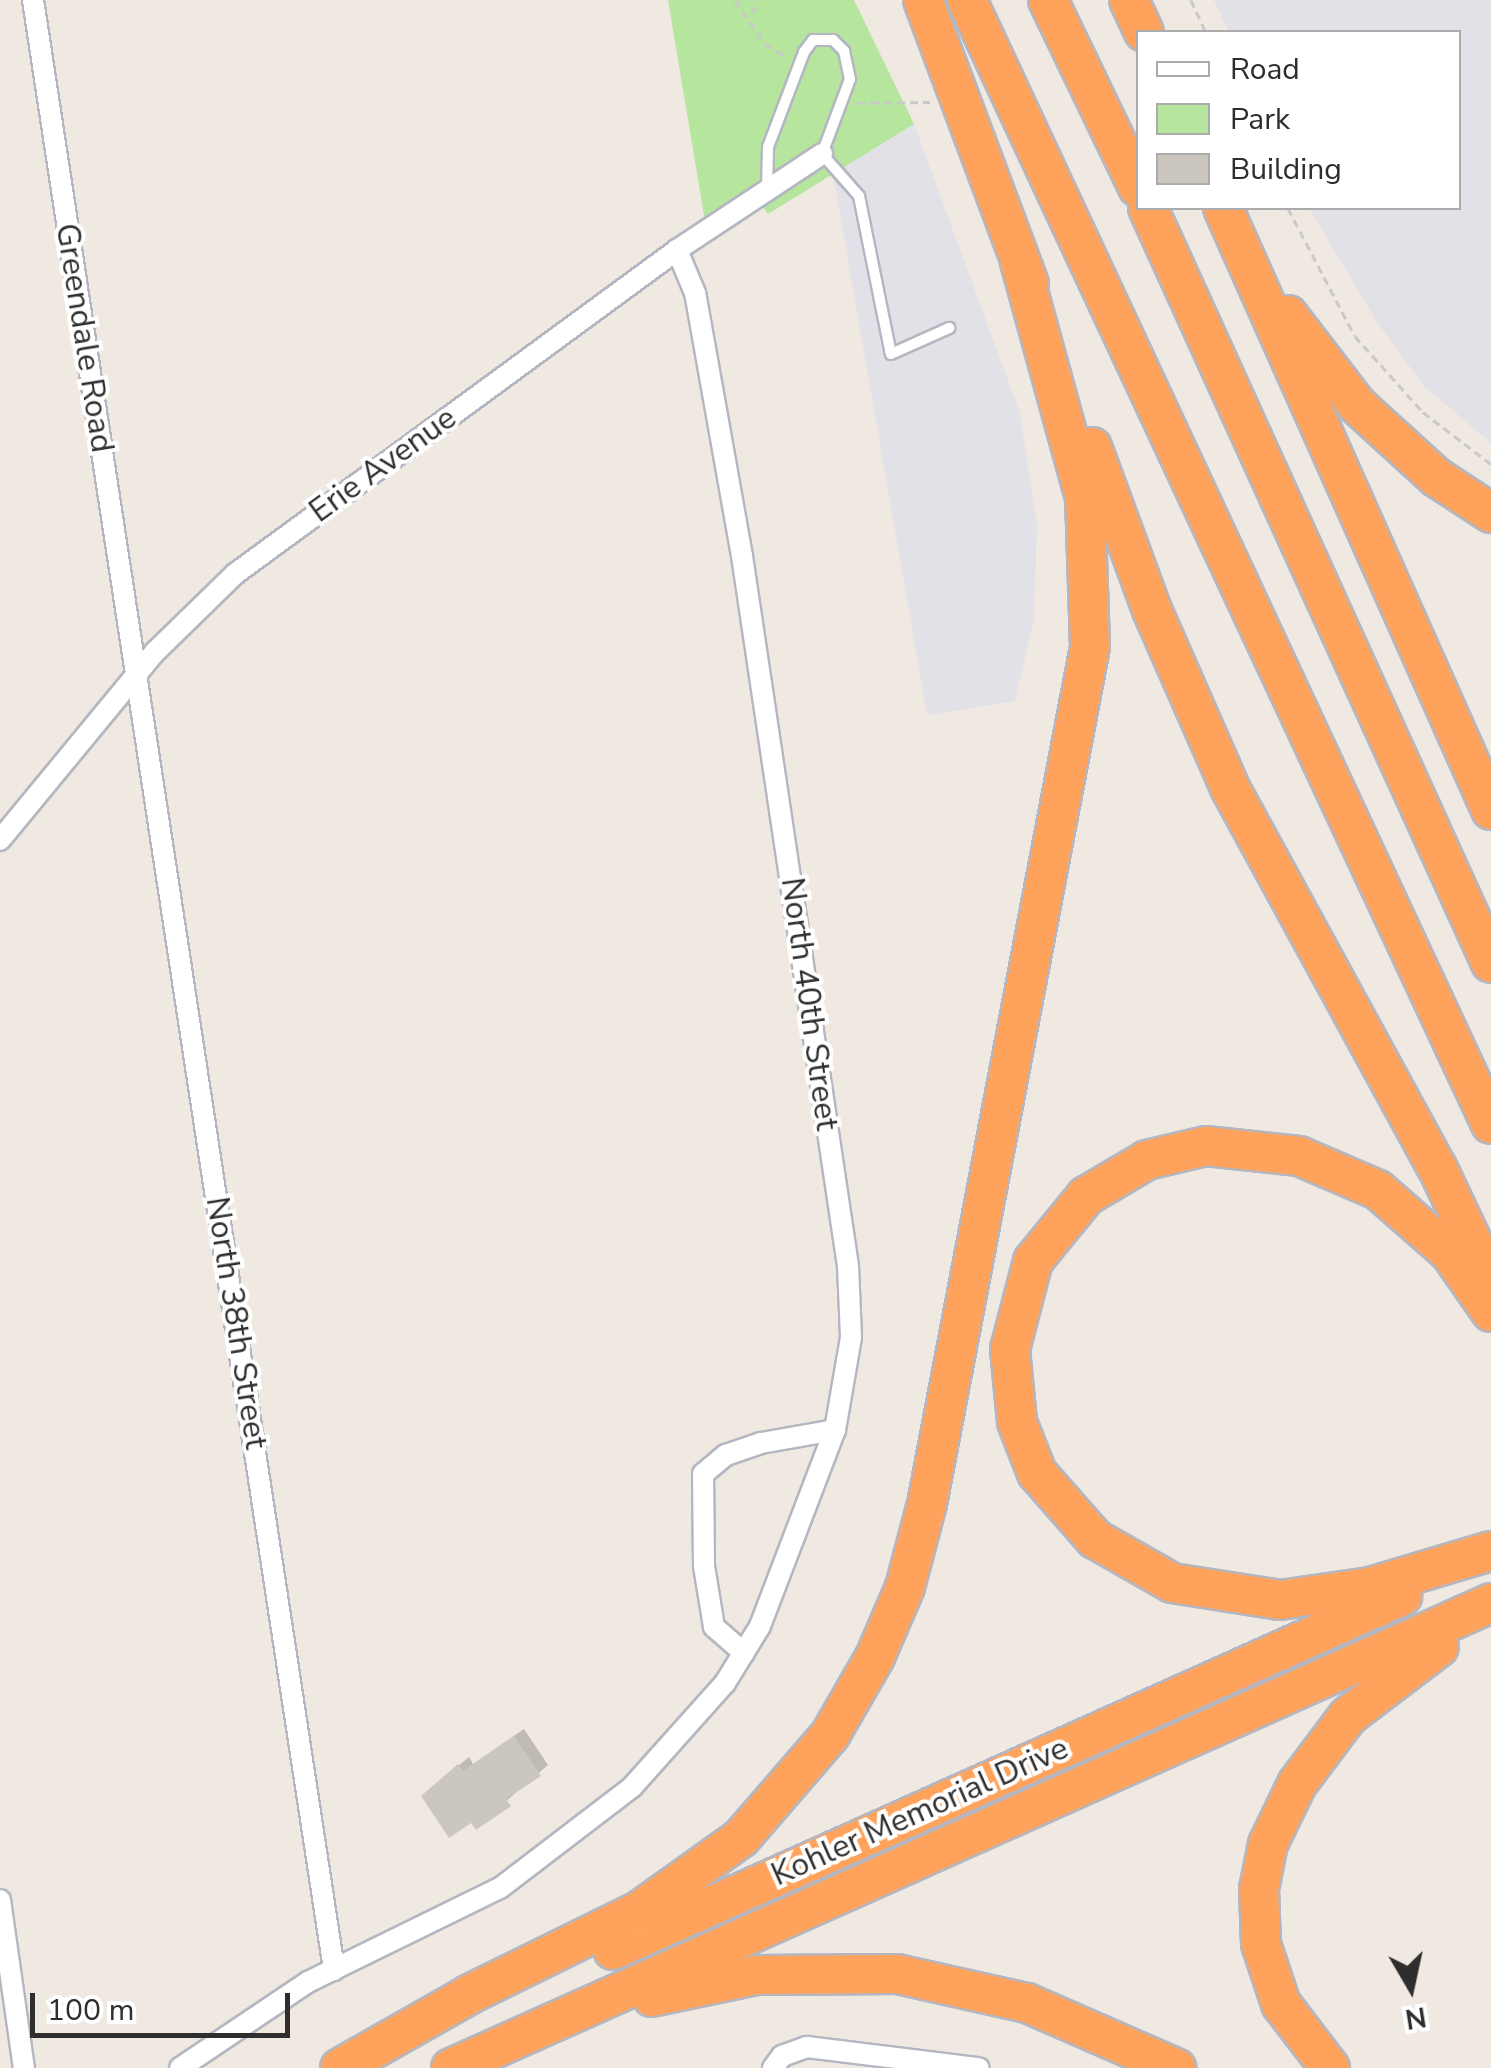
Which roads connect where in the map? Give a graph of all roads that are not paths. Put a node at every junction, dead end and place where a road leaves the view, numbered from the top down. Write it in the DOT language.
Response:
graph roads {
  1 [pos="32,0"];
  2 [pos="924,0"];
  3 [pos="967,0"];
  4 [pos="1048,0"];
  5 [pos="1129,0"];
  6 [pos="1143,30"];
  7 [pos="822,154"];
  8 [pos="1136,183"];
  9 [pos="767,190"];
  10 [pos="1149,210"];
  11 [pos="1227,216"];
  12 [pos="676,250"];
  13 [pos="1020,262"];
  14 [pos="949,328"];
  15 [pos="1491,513"];
  16 [pos="134,677"];
  17 [pos="1491,810"];
  18 [pos="0,840"];
  19 [pos="1491,964"];
  20 [pos="1491,1124"];
  21 [pos="1491,1280"];
  22 [pos="1491,1312"];
  23 [pos="834,1430"];
  24 [pos="1491,1553"];
  25 [pos="1491,1604"];
  26 [pos="1491,1615"];
  27 [pos="744,1652"];
  28 [pos="0,1900"];
  29 [pos="334,1970"];
  30 [pos="24,2068"];
  31 [pos="180,2068"];
  32 [pos="344,2068"];
  33 [pos="454,2068"];
  34 [pos="773,2068"];
  35 [pos="979,2068"];
  36 [pos="1176,2068"];
  37 [pos="1330,2068"];
  1 -- 16 [label="street, Greendale Road"];
  2 -- 13 [label="highway"];
  3 -- 20 [label="highway"];
  4 -- 8 [label="highway"];
  5 -- 6 [label="highway"];
  7 -- 9 [label="street, Erie Avenue"];
  7 -- 9 [label="lane"];
  7 -- 14 [label="lane"];
  9 -- 12 [label="street, Erie Avenue"];
  10 -- 19 [label="highway"];
  11 -- 15 [label="highway"];
  11 -- 17 [label="highway"];
  12 -- 16 [label="street, Erie Avenue"];
  12 -- 23 [label="street, North 40th Street"];
  13 -- 21 [label="highway"];
  13 -- 32 [label="highway"];
  16 -- 18 [label="street, Erie Avenue"];
  16 -- 29 [label="street, North 38th Street"];
  22 -- 24 [label="highway"];
  23 -- 27 [label="street, North 40th Street"];
  23 -- 27 [label="street"];
  24 -- 32 [label="highway, Kohler Memorial Drive"];
  25 -- 33 [label="highway, Kohler Memorial Drive"];
  26 -- 37 [label="highway"];
  27 -- 29 [label="street, North 40th Street"];
  28 -- 30 [label="street"];
  29 -- 31 [label="street, North 40th Street"];
  33 -- 36 [label="highway"];
  34 -- 35 [label="street"];
}
